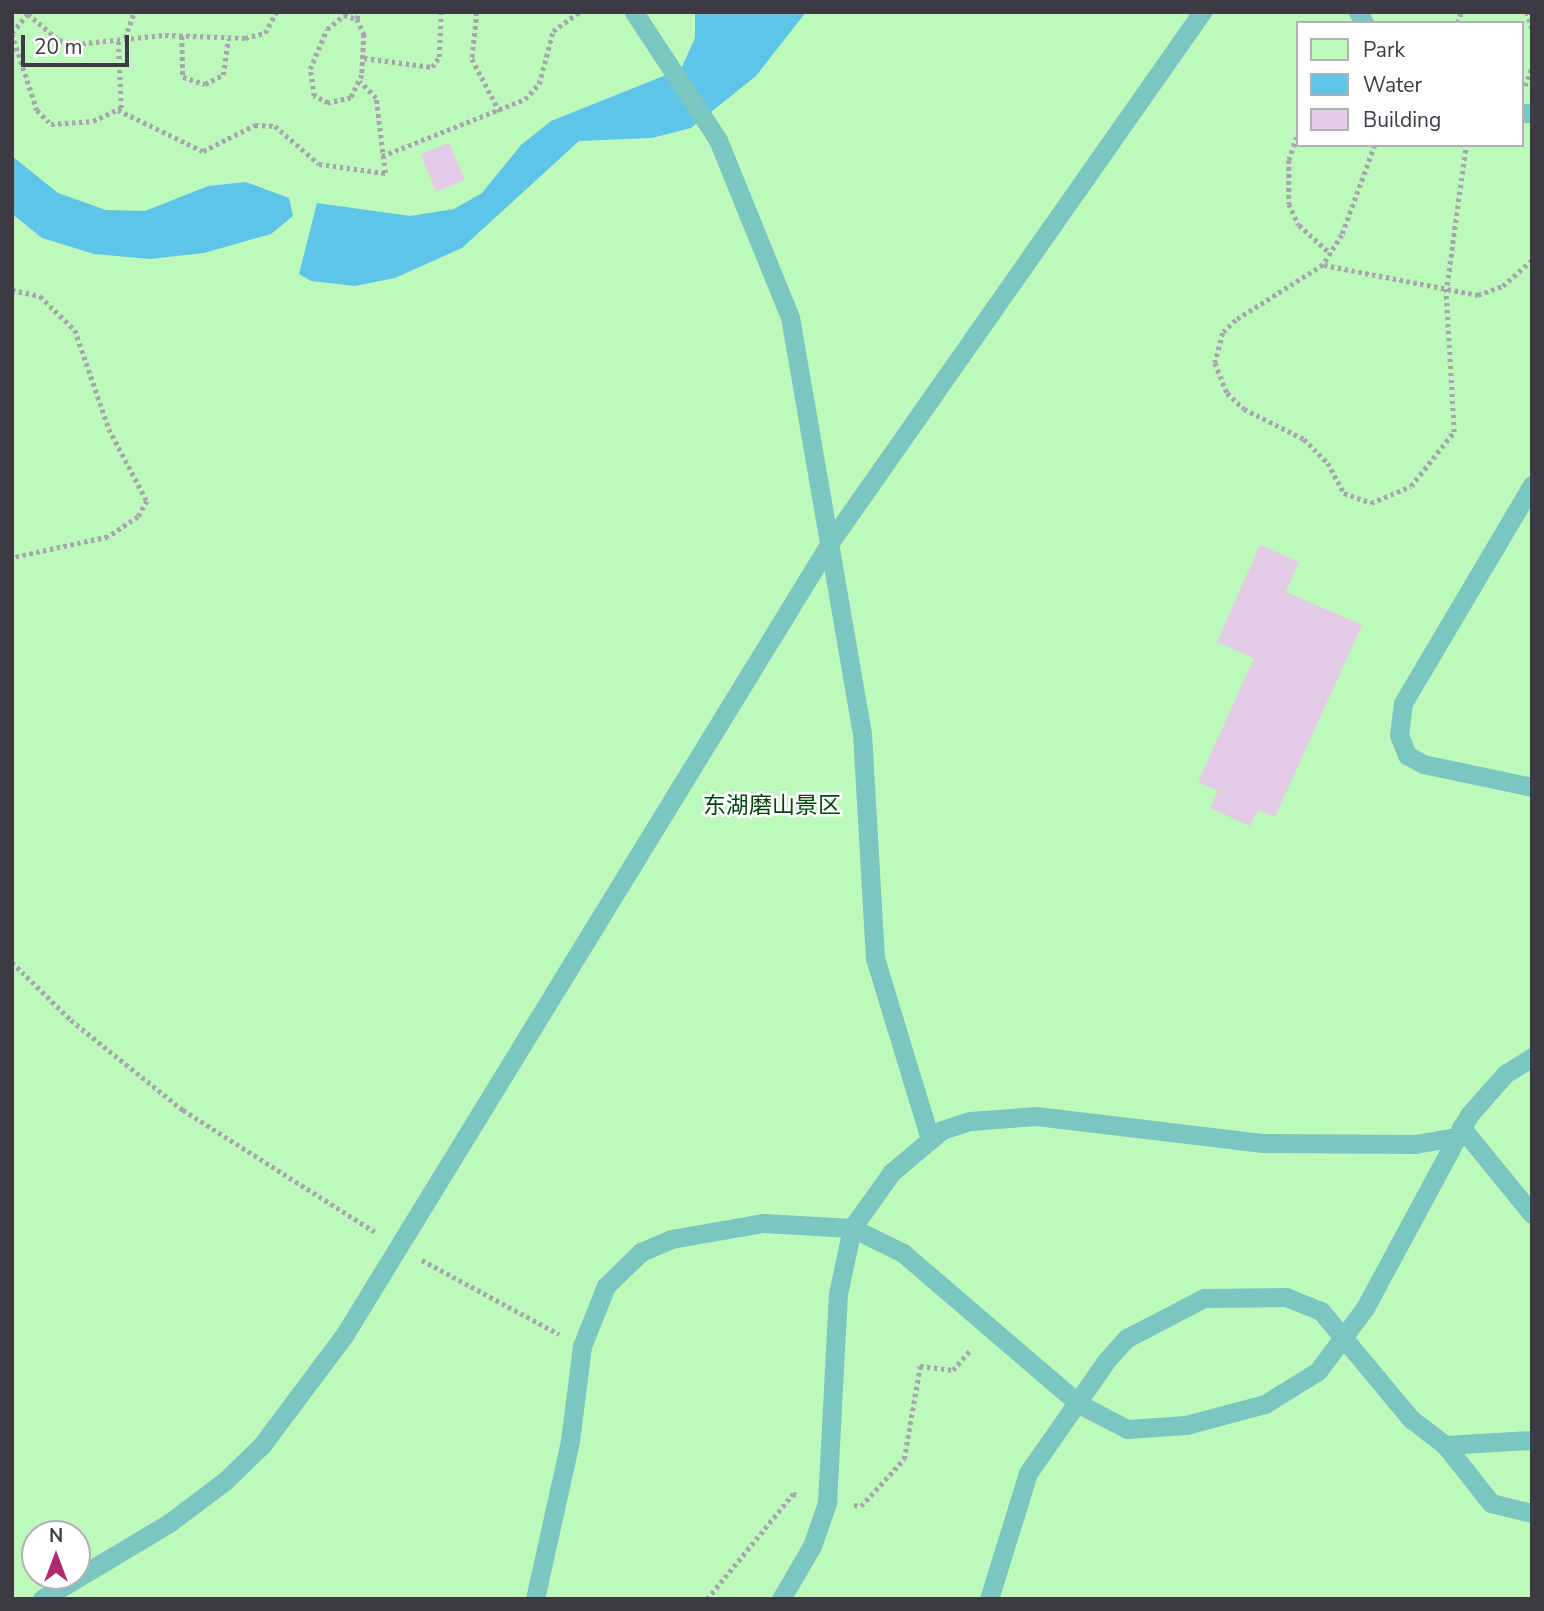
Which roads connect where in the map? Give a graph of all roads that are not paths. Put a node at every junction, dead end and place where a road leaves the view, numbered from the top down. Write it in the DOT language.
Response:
graph roads {
  1 [pos="634,12"];
  2 [pos="1202,12"];
  3 [pos="1532,485"];
  4 [pos="833,538"];
  5 [pos="1532,787"];
  6 [pos="1532,1057"];
  7 [pos="1458,1132"];
  8 [pos="930,1139"];
  9 [pos="1532,1214"];
  10 [pos="852,1228"];
  11 [pos="1346,1334"];
  12 [pos="1079,1404"];
  13 [pos="1532,1440"];
  14 [pos="1445,1445"];
  15 [pos="1481,1445"];
  16 [pos="1464,1468"];
  17 [pos="1532,1513"];
  18 [pos="42,1599"];
  19 [pos="535,1599"];
  20 [pos="781,1599"];
  21 [pos="989,1599"];
  1 -- 4 [label="lane"];
  2 -- 4 [label="lane"];
  3 -- 5 [label="lane"];
  4 -- 8 [label="lane"];
  4 -- 18 [label="lane"];
  6 -- 7 [label="lane"];
  7 -- 8 [label="lane"];
  7 -- 9 [label="lane"];
  7 -- 11 [label="lane"];
  8 -- 10 [label="lane"];
  10 -- 12 [label="lane"];
  10 -- 19 [label="lane"];
  10 -- 20 [label="lane"];
  11 -- 12 [label="lane"];
  11 -- 12 [label="lane"];
  11 -- 14 [label="lane"];
  12 -- 21 [label="lane"];
  13 -- 15 [label="lane"];
  14 -- 15 [label="lane"];
  14 -- 16 [label="lane"];
  15 -- 16 [label="lane"];
  16 -- 17 [label="lane"];
}
